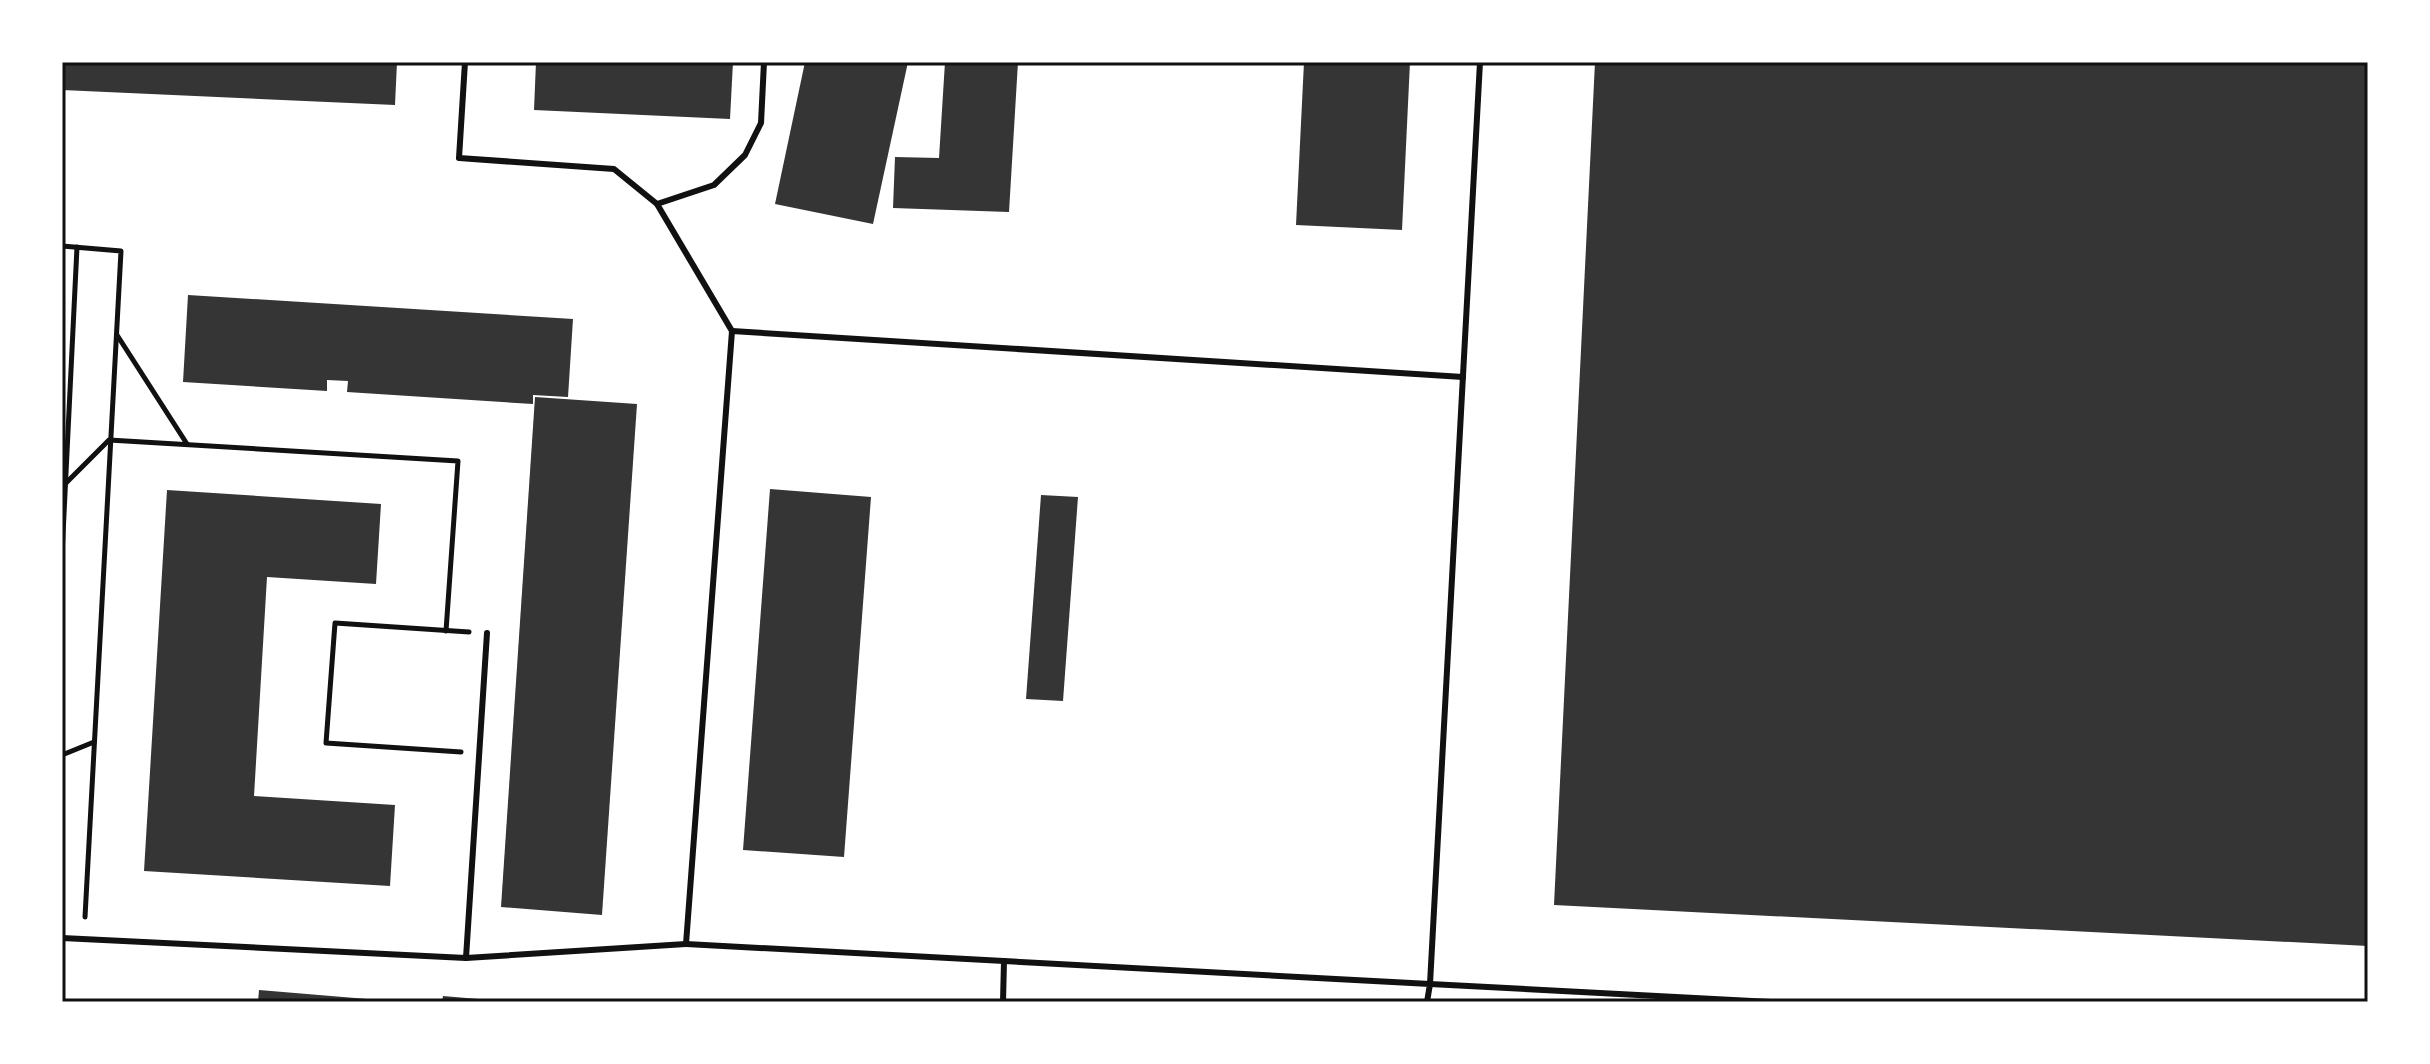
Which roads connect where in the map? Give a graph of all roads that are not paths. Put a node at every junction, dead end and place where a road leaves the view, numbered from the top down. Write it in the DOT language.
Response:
graph roads {
  1 [pos="465,62"];
  2 [pos="764,62"];
  3 [pos="1480,62"];
  4 [pos="657,204"];
  5 [pos="732,331"];
  6 [pos="1463,377"];
  7 [pos="487,633"];
  8 [pos="62,938"];
  9 [pos="686,944"];
  10 [pos="466,958"];
  11 [pos="1004,961"];
  12 [pos="1430,984"];
  13 [pos="1003,1002"];
  14 [pos="1427,1002"];
  15 [pos="1771,1002"];
  1 -- 4 [label="lane"];
  2 -- 4 [label="lane"];
  3 -- 6 [label="lane"];
  4 -- 5 [label="lane"];
  5 -- 6 [label="lane"];
  5 -- 9 [label="lane"];
  6 -- 12 [label="lane"];
  7 -- 10 [label="lane"];
  8 -- 10 [label="lane"];
  9 -- 10 [label="lane"];
  9 -- 11 [label="lane"];
  11 -- 12 [label="lane"];
  11 -- 13 [label="lane"];
  12 -- 14 [label="lane"];
  12 -- 15 [label="lane"];
}
